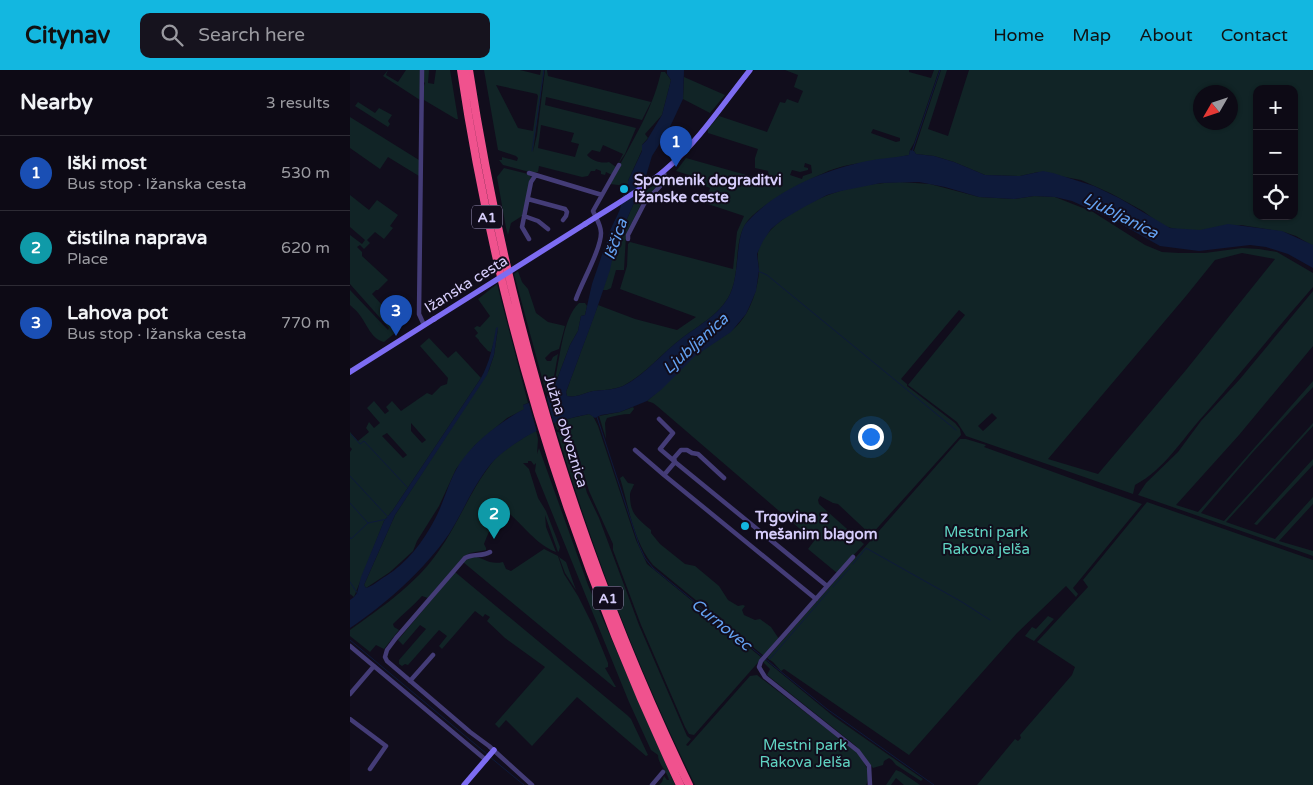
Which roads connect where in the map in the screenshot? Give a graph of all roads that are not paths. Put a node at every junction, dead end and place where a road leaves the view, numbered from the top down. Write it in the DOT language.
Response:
graph roads {
  1 [pos="422,70"];
  2 [pos="461,70"];
  3 [pos="469,70"];
  4 [pos="750,70"];
  5 [pos="619,165"];
  6 [pos="664,172"];
  7 [pos="529,173"];
  8 [pos="535,176"];
  9 [pos="602,195"];
  10 [pos="528,199"];
  11 [pos="524,216"];
  12 [pos="596,217"];
  13 [pos="563,220"];
  14 [pos="548,229"];
  15 [pos="529,239"];
  16 [pos="628,239"];
  17 [pos="576,299"];
  18 [pos="424,325"];
  19 [pos="526,360"];
  20 [pos="350,372"];
  21 [pos="659,419"];
  22 [pos="635,450"];
  23 [pos="554,455"];
  24 [pos="675,462"];
  25 [pos="664,475"];
  26 [pos="724,478"];
  27 [pos="490,552"];
  28 [pos="853,557"];
  29 [pos="827,586"];
  30 [pos="816,599"];
  31 [pos="350,646"];
  32 [pos="433,655"];
  33 [pos="374,666"];
  34 [pos="410,681"];
  35 [pos="350,694"];
  36 [pos="350,719"];
  37 [pos="489,755"];
  38 [pos="370,769"];
  39 [pos="663,772"];
  40 [pos="464,785"];
  41 [pos="532,785"];
  42 [pos="652,785"];
  43 [pos="680,785"];
  44 [pos="688,785"];
  45 [pos="870,785"];
  1 -- 18 [label="street"];
  2 -- 19 [label="highway, Južna obvoznica / A1"];
  3 -- 19 [label="highway, Južna obvoznica / A1"];
  4 -- 6 [label="main road, Ižanska cesta"];
  5 -- 9 [label="street"];
  6 -- 12 [label="main road, Ižanska cesta"];
  6 -- 16 [label="street"];
  7 -- 8 [label="street"];
  8 -- 9 [label="street"];
  8 -- 10 [label="street"];
  9 -- 12 [label="street"];
  10 -- 11 [label="street"];
  10 -- 13 [label="street"];
  11 -- 14 [label="street"];
  11 -- 15 [label="street"];
  12 -- 17 [label="street"];
  12 -- 18 [label="main road, Ižanska cesta, bridge"];
  18 -- 20 [label="main road, Ižanska cesta"];
  19 -- 23 [label="highway, Južna obvoznica / A1"];
  21 -- 24 [label="street"];
  22 -- 25 [label="street"];
  23 -- 43 [label="highway, Južna obvoznica / A1"];
  23 -- 44 [label="highway, Južna obvoznica / A1"];
  24 -- 25 [label="street"];
  24 -- 26 [label="street"];
  24 -- 29 [label="street"];
  25 -- 30 [label="street"];
  27 -- 34 [label="street"];
  28 -- 29 [label="street"];
  29 -- 30 [label="street"];
  30 -- 45 [label="street"];
  31 -- 33 [label="street"];
  32 -- 34 [label="street"];
  33 -- 35 [label="street"];
  33 -- 37 [label="street"];
  34 -- 37 [label="street"];
  36 -- 38 [label="street"];
  37 -- 40 [label="main road"];
  37 -- 41 [label="street"];
  39 -- 42 [label="street"];
}
